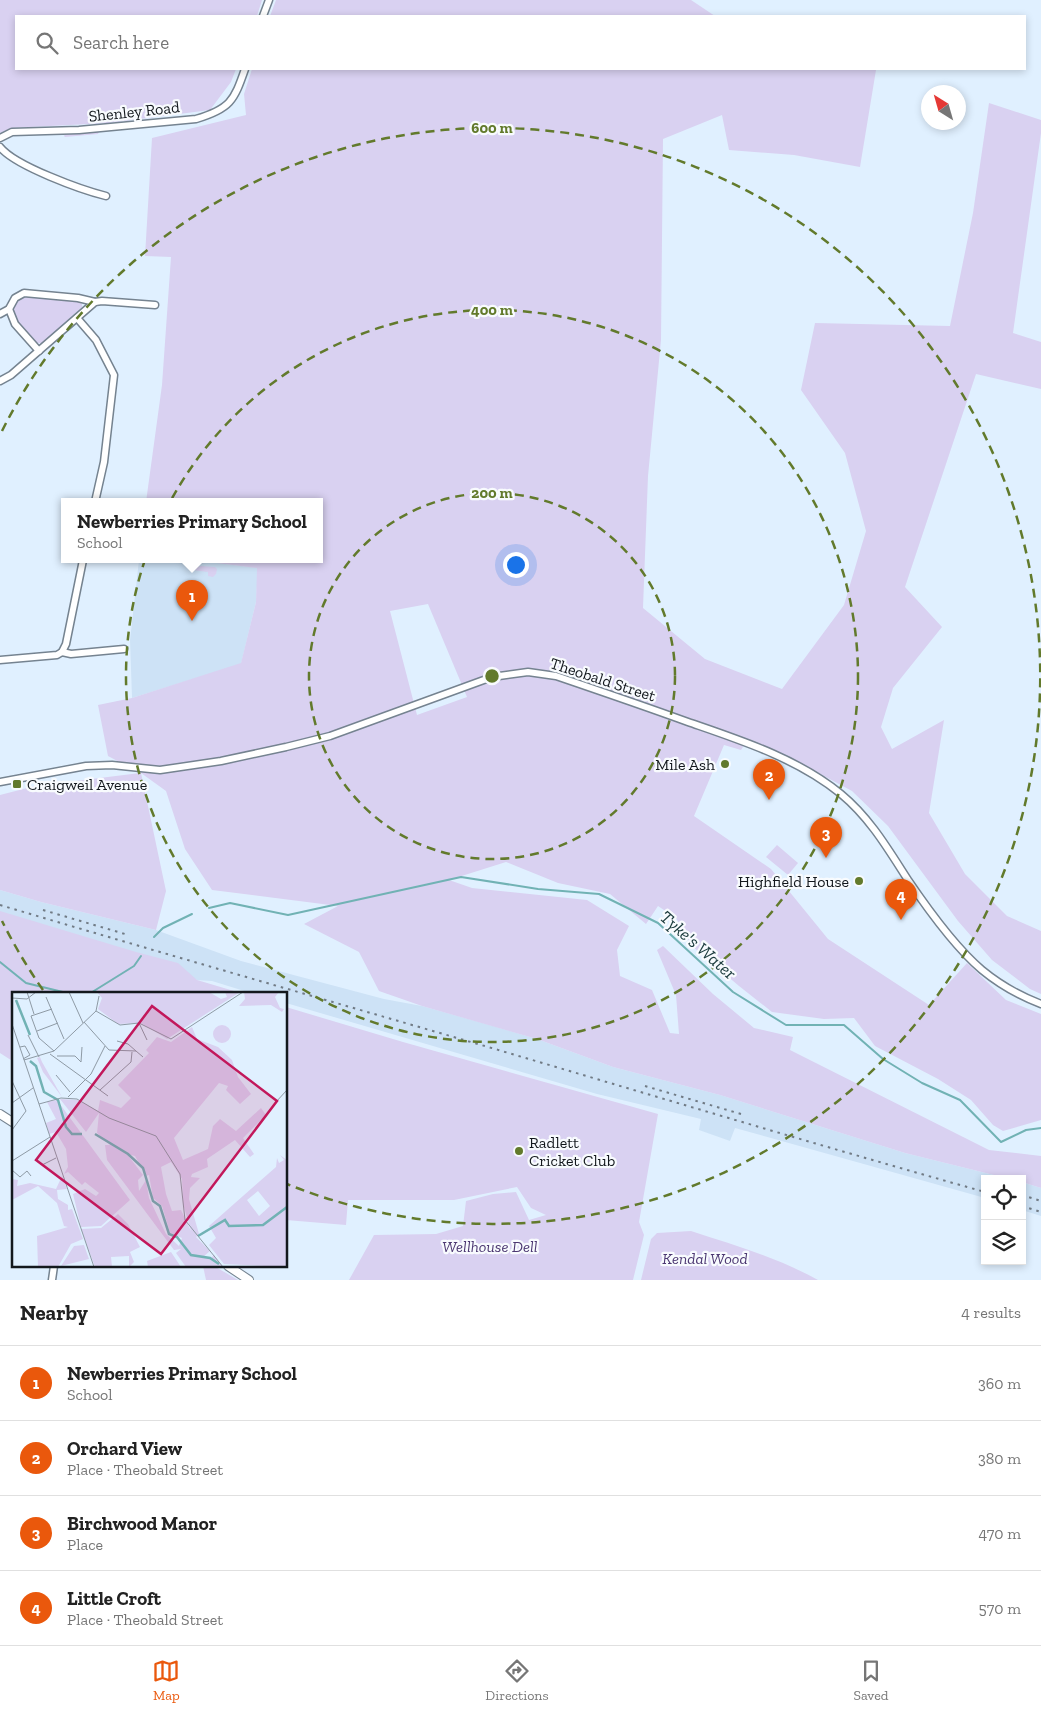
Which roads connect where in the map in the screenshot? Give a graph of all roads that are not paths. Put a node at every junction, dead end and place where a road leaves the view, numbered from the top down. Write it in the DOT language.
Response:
graph roads {
  1 [pos="268,0"];
  2 [pos="263,15"];
  3 [pos="245,70"];
  4 [pos="0,138"];
  5 [pos="0,147"];
  6 [pos="106,196"];
  7 [pos="95,302"];
  8 [pos="155,305"];
  9 [pos="9,309"];
  10 [pos="0,314"];
  11 [pos="77,318"];
  12 [pos="39,351"];
  13 [pos="0,381"];
  14 [pos="96,498"];
  15 [pos="82,563"];
  16 [pos="124,649"];
  17 [pos="62,652"];
  18 [pos="0,660"];
  19 [pos="0,782"];
  20 [pos="1041,1004"];
  21 [pos="0,1114"];
  22 [pos="12,1122"];
  23 [pos="231,1268"];
  24 [pos="249,1280"];
  1 -- 2 [label="street"];
  3 -- 4 [label="street, Shenley Road"];
  5 -- 6 [label="street"];
  7 -- 8 [label="street"];
  7 -- 9 [label="street"];
  7 -- 11 [label="street"];
  9 -- 10 [label="street"];
  9 -- 12 [label="street"];
  11 -- 12 [label="street"];
  11 -- 14 [label="street"];
  12 -- 13 [label="street"];
  15 -- 17 [label="street"];
  16 -- 17 [label="street"];
  17 -- 18 [label="street"];
  19 -- 20 [label="street, Theobald Street"];
  21 -- 22 [label="main road"];
  23 -- 24 [label="main road"];
}
